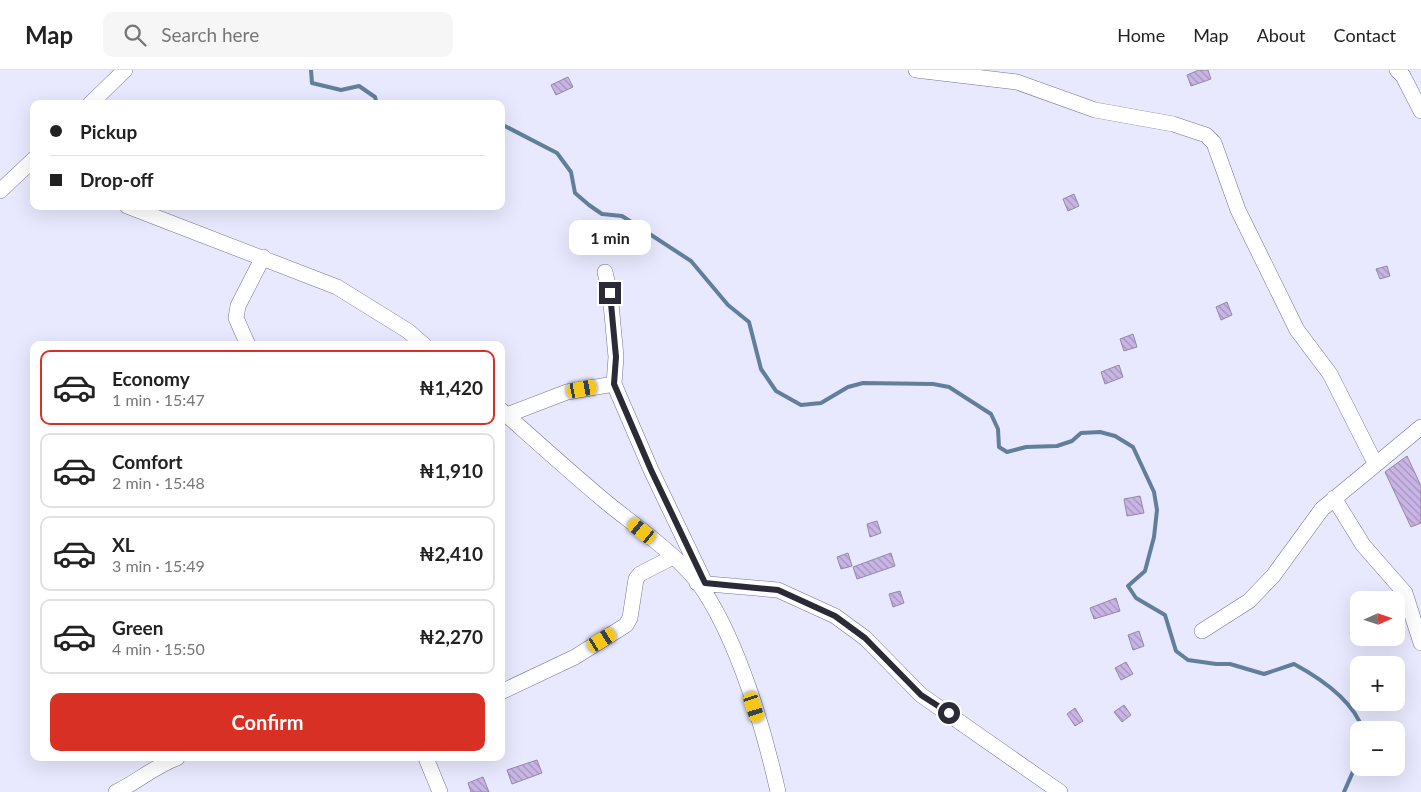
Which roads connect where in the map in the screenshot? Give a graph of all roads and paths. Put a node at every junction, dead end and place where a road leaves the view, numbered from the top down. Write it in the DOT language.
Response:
graph roads {
  1 [pos="126,70"];
  2 [pos="916,70"];
  3 [pos="1397,70"];
  4 [pos="94,100"];
  5 [pos="1421,111"];
  6 [pos="27,175"];
  7 [pos="0,191"];
  8 [pos="138,210"];
  9 [pos="263,256"];
  10 [pos="604,272"];
  11 [pos="246,341"];
  12 [pos="419,341"];
  13 [pos="614,384"];
  14 [pos="505,413"];
  15 [pos="505,414"];
  16 [pos="1421,427"];
  17 [pos="1375,463"];
  18 [pos="1334,498"];
  19 [pos="673,557"];
  20 [pos="701,583"];
  21 [pos="1202,631"];
  22 [pos="1421,643"];
  23 [pos="505,690"];
  24 [pos="170,761"];
  25 [pos="427,761"];
  26 [pos="116,792"];
  27 [pos="440,792"];
  28 [pos="778,792"];
  29 [pos="1060,792"];
  1 -- 4 [label="street"];
  2 -- 17 [label="street"];
  3 -- 5 [label="street"];
  6 -- 7 [label="street"];
  8 -- 9 [label="street"];
  9 -- 11 [label="street"];
  9 -- 12 [label="street"];
  10 -- 13 [label="street"];
  13 -- 14 [label="street"];
  13 -- 20 [label="street"];
  15 -- 19 [label="street"];
  16 -- 17 [label="street"];
  17 -- 18 [label="street"];
  18 -- 21 [label="street"];
  18 -- 22 [label="street"];
  19 -- 20 [label="street"];
  19 -- 23 [label="street"];
  20 -- 28 [label="street"];
  20 -- 29 [label="street"];
  24 -- 26 [label="street"];
  25 -- 27 [label="street"];
}
